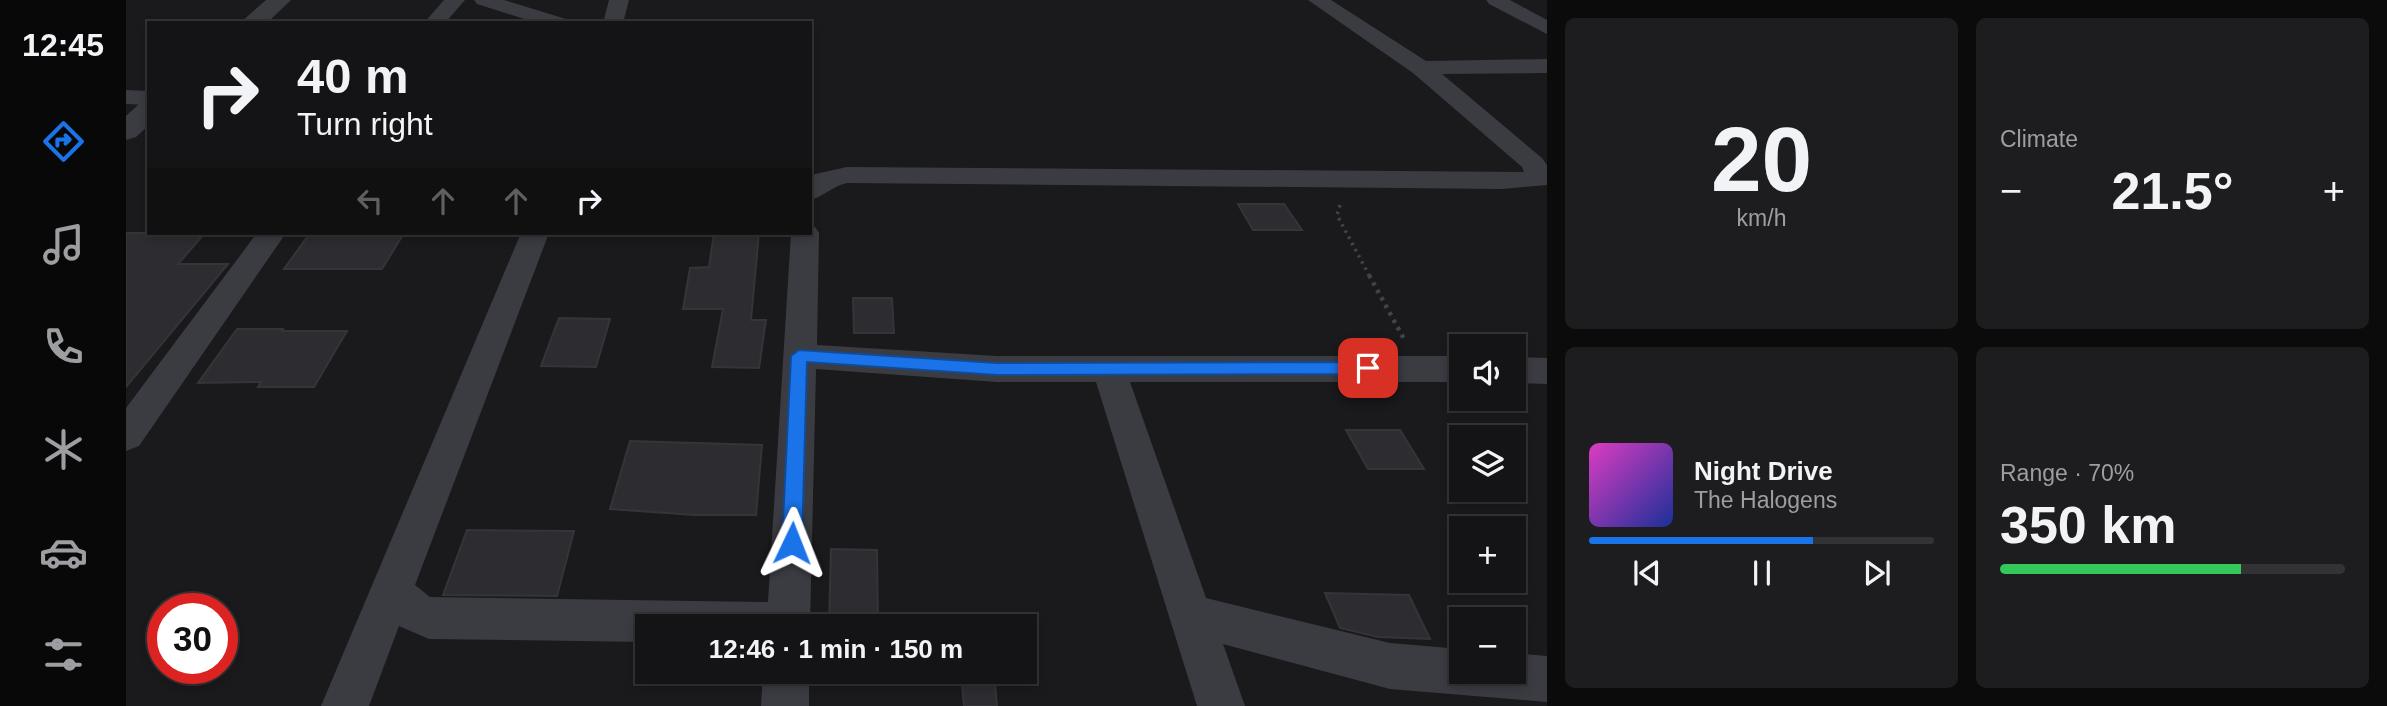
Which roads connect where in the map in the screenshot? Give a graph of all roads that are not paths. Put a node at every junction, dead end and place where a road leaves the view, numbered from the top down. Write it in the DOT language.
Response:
graph roads {
  1 [pos="279,0"];
  2 [pos="455,0"];
  3 [pos="484,0"];
  4 [pos="619,0"];
  5 [pos="1318,0"];
  6 [pos="1496,0"];
  7 [pos="254,21"];
  8 [pos="436,21"];
  9 [pos="552,21"];
  10 [pos="614,21"];
  11 [pos="1547,28"];
  12 [pos="1547,66"];
  13 [pos="1421,68"];
  14 [pos="126,97"];
  15 [pos="147,98"];
  16 [pos="147,112"];
  17 [pos="126,131"];
  18 [pos="1544,179"];
  19 [pos="812,189"];
  20 [pos="271,235"];
  21 [pos="534,235"];
  22 [pos="805,235"];
  23 [pos="799,356"];
  24 [pos="1449,369"];
  25 [pos="1109,370"];
  26 [pos="1526,370"];
  27 [pos="1547,371"];
  28 [pos="126,436"];
  29 [pos="392,590"];
  30 [pos="788,614"];
  31 [pos="1192,615"];
  32 [pos="635,622"];
  33 [pos="1449,671"];
  34 [pos="1526,677"];
  35 [pos="1547,679"];
  36 [pos="786,684"];
  37 [pos="345,706"];
  38 [pos="785,706"];
  39 [pos="1221,706"];
  1 -- 7 [label="street"];
  2 -- 8 [label="street"];
  3 -- 9 [label="street"];
  4 -- 10 [label="street"];
  5 -- 13 [label="street"];
  6 -- 11 [label="street"];
  12 -- 13 [label="street"];
  13 -- 18 [label="street"];
  14 -- 15 [label="street"];
  16 -- 17 [label="street"];
  18 -- 19 [label="street"];
  20 -- 28 [label="street"];
  21 -- 29 [label="street"];
  22 -- 23 [label="street"];
  23 -- 25 [label="street"];
  23 -- 30 [label="street"];
  24 -- 25 [label="street"];
  25 -- 31 [label="street"];
  26 -- 27 [label="street"];
  29 -- 32 [label="street"];
  29 -- 37 [label="street"];
  31 -- 33 [label="street"];
  31 -- 39 [label="street"];
  34 -- 35 [label="street"];
  36 -- 38 [label="street"];
}
